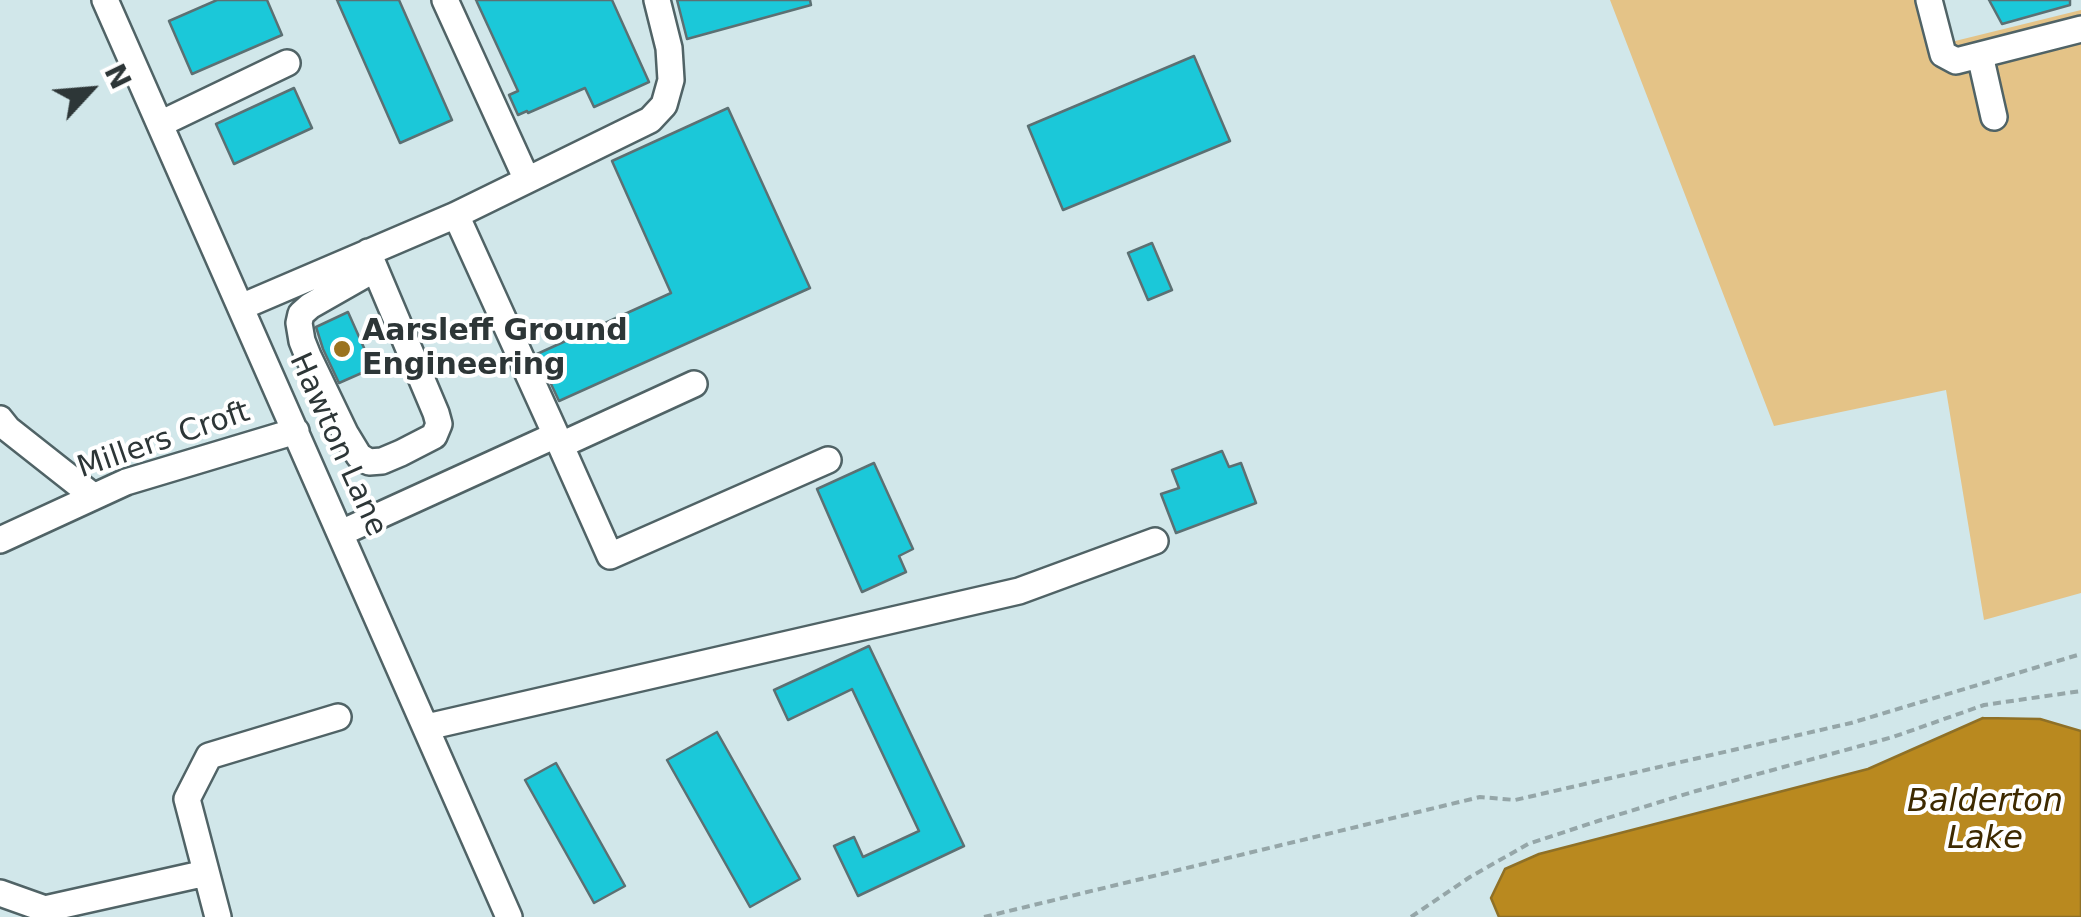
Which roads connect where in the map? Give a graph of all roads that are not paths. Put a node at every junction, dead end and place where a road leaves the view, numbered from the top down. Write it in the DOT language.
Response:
graph roads {
  1 [pos="105,0"];
  2 [pos="445,0"];
  3 [pos="657,0"];
  4 [pos="1929,0"];
  5 [pos="2081,30"];
  6 [pos="1980,55"];
  7 [pos="287,63"];
  8 [pos="1994,117"];
  9 [pos="160,124"];
  10 [pos="527,180"];
  11 [pos="456,215"];
  12 [pos="372,261"];
  13 [pos="240,306"];
  14 [pos="694,384"];
  15 [pos="0,419"];
  16 [pos="296,431"];
  17 [pos="558,440"];
  18 [pos="828,460"];
  19 [pos="93,496"];
  20 [pos="340,532"];
  21 [pos="0,540"];
  22 [pos="1155,541"];
  23 [pos="338,717"];
  24 [pos="427,727"];
  25 [pos="206,873"];
  26 [pos="0,893"];
  27 [pos="218,917"];
  28 [pos="509,917"];
  1 -- 9 [label="street, Hawton Lane"];
  2 -- 10 [label="street"];
  3 -- 10 [label="street"];
  4 -- 6 [label="street"];
  5 -- 6 [label="street"];
  6 -- 8 [label="street"];
  7 -- 9 [label="street"];
  9 -- 13 [label="street, Hawton Lane"];
  10 -- 11 [label="street"];
  11 -- 12 [label="street"];
  11 -- 17 [label="street"];
  12 -- 12 [label="street"];
  12 -- 13 [label="street"];
  13 -- 16 [label="street, Hawton Lane"];
  14 -- 17 [label="street"];
  15 -- 19 [label="street"];
  16 -- 19 [label="street, Millers Croft"];
  16 -- 20 [label="street, Hawton Lane"];
  17 -- 18 [label="street"];
  17 -- 20 [label="street"];
  19 -- 21 [label="street, Millers Croft"];
  20 -- 24 [label="street, Hawton Lane"];
  22 -- 24 [label="street"];
  23 -- 25 [label="street"];
  24 -- 28 [label="street, Hawton Lane"];
  25 -- 26 [label="street"];
  25 -- 27 [label="street"];
}
